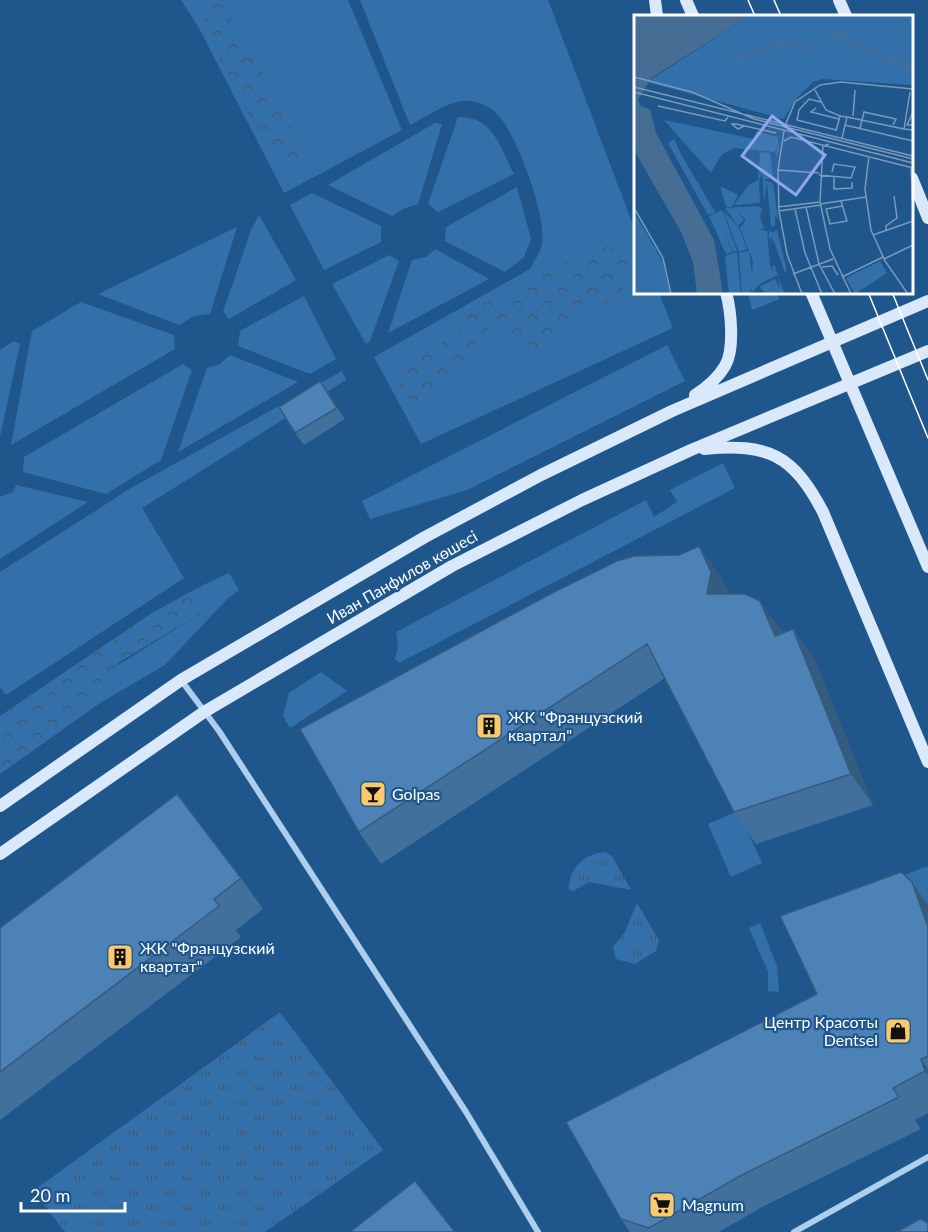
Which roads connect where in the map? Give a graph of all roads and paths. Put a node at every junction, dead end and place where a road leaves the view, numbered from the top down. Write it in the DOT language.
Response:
graph roads {
  1 [pos="655,0"];
  2 [pos="686,0"];
  3 [pos="839,0"];
  4 [pos="657,15"];
  5 [pos="693,15"];
  6 [pos="846,15"];
  7 [pos="913,180"];
  8 [pos="928,218"];
  9 [pos="726,294"];
  10 [pos="812,294"];
  11 [pos="928,301"];
  12 [pos="833,341"];
  13 [pos="928,351"];
  14 [pos="850,384"];
  15 [pos="672,411"];
  16 [pos="691,450"];
  17 [pos="928,567"];
  18 [pos="182,680"];
  19 [pos="204,712"];
  20 [pos="928,762"];
  21 [pos="0,806"];
  22 [pos="0,854"];
  23 [pos="928,1157"];
  24 [pos="538,1232"];
  25 [pos="794,1232"];
  1 -- 4 [label="street"];
  2 -- 5 [label="street"];
  3 -- 6 [label="street"];
  7 -- 8 [label="street"];
  9 -- 15 [label="street"];
  10 -- 12 [label="street"];
  11 -- 12 [label="street, Иван Панфилов көшесі"];
  12 -- 14 [label="street"];
  12 -- 15 [label="street, Иван Панфилов көшесі"];
  13 -- 14 [label="street, Иван Панфилов көшесі"];
  14 -- 16 [label="street, Иван Панфилов көшесі"];
  14 -- 17 [label="street"];
  15 -- 18 [label="street, Иван Панфилов көшесі"];
  16 -- 19 [label="street, Иван Панфилов көшесі"];
  16 -- 20 [label="street"];
  18 -- 19 [label="street"];
  18 -- 21 [label="street, Иван Панфилов көшесі"];
  19 -- 22 [label="street, Иван Панфилов көшесі"];
  19 -- 24 [label="street"];
  23 -- 25 [label="street"];
}
